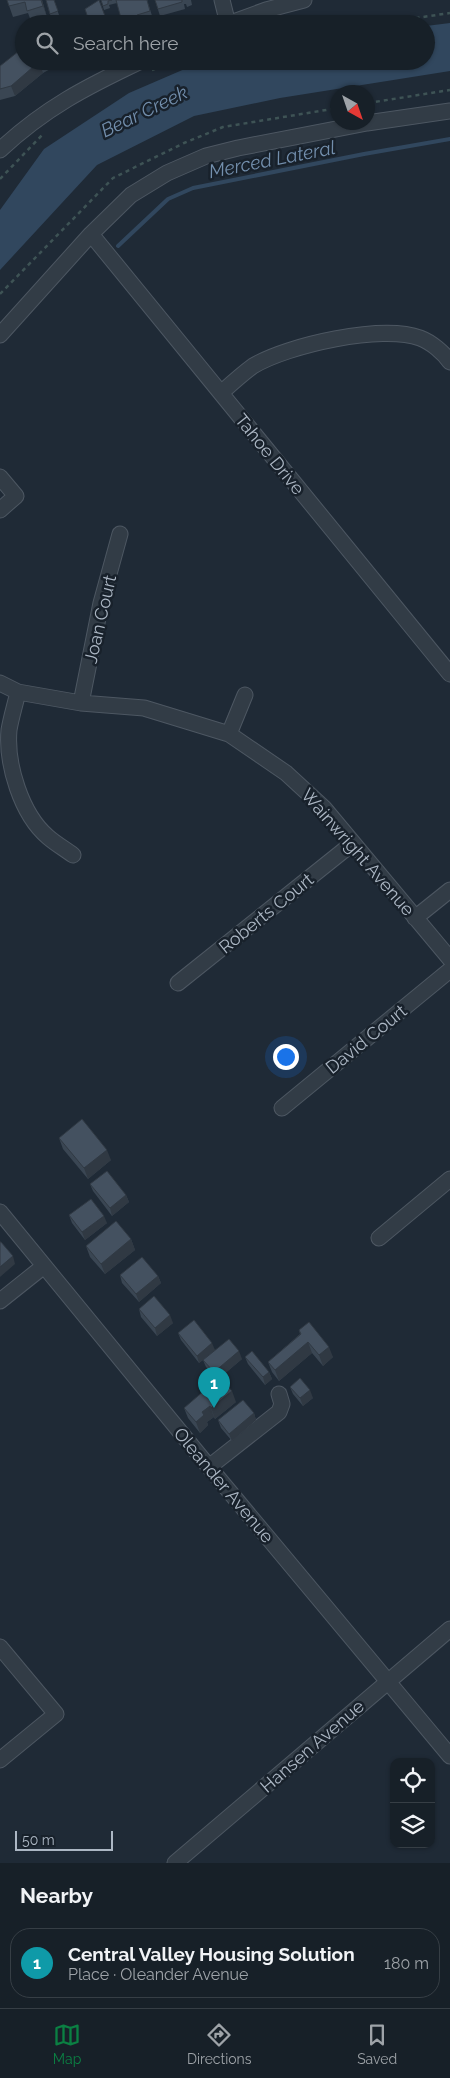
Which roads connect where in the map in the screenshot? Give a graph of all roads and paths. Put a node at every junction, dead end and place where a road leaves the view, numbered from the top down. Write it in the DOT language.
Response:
graph roads {
  1 [pos="222,0"];
  2 [pos="304,0"];
  3 [pos="450,13"];
  4 [pos="226,15"];
  5 [pos="252,15"];
  6 [pos="435,15"];
  7 [pos="136,70"];
  8 [pos="450,90"];
  9 [pos="375,103"];
  10 [pos="450,111"];
  11 [pos="50,127"];
  12 [pos="0,150"];
  13 [pos="0,179"];
  14 [pos="92,234"];
  15 [pos="0,335"];
  16 [pos="450,362"];
  17 [pos="220,393"];
  18 [pos="0,477"];
  19 [pos="0,510"];
  20 [pos="120,534"];
  21 [pos="450,674"];
  22 [pos="0,683"];
  23 [pos="18,692"];
  24 [pos="245,695"];
  25 [pos="81,703"];
  26 [pos="229,734"];
  27 [pos="353,843"];
  28 [pos="73,855"];
  29 [pos="450,890"];
  30 [pos="416,918"];
  31 [pos="450,959"];
  32 [pos="450,970"];
  33 [pos="178,983"];
  34 [pos="282,1108"];
  35 [pos="450,1179"];
  36 [pos="0,1212"];
  37 [pos="379,1238"];
  38 [pos="44,1266"];
  39 [pos="0,1301"];
  40 [pos="279,1394"];
  41 [pos="208,1467"];
  42 [pos="450,1629"];
  43 [pos="0,1646"];
  44 [pos="388,1681"];
  45 [pos="450,1756"];
  46 [pos="0,1760"];
  47 [pos="175,1863"];
  1 -- 4 [label="street"];
  2 -- 5 [label="street"];
  3 -- 6 [label="path"];
  7 -- 12 [label="street"];
  8 -- 9 [label="path"];
  10 -- 14 [label="street"];
  11 -- 13 [label="path"];
  14 -- 15 [label="street"];
  14 -- 17 [label="street, Tahoe Drive"];
  16 -- 17 [label="street"];
  17 -- 21 [label="street, Tahoe Drive"];
  18 -- 19 [label="street"];
  20 -- 25 [label="street, Joan Court"];
  22 -- 23 [label="street, Wainwright Avenue"];
  23 -- 25 [label="street, Wainwright Avenue"];
  23 -- 28 [label="street"];
  24 -- 26 [label="street"];
  25 -- 26 [label="street, Wainwright Avenue"];
  26 -- 27 [label="street, Wainwright Avenue"];
  27 -- 30 [label="street, Wainwright Avenue"];
  27 -- 33 [label="street, Roberts Court"];
  29 -- 30 [label="street"];
  30 -- 31 [label="street, Wainwright Avenue"];
  32 -- 34 [label="street, David Court"];
  35 -- 37 [label="street"];
  36 -- 38 [label="street, Oleander Avenue"];
  38 -- 39 [label="street"];
  38 -- 41 [label="street, Oleander Avenue"];
  40 -- 41 [label="street"];
  41 -- 44 [label="street, Oleander Avenue"];
  42 -- 44 [label="street, Hansen Avenue"];
  43 -- 46 [label="street"];
  44 -- 45 [label="street, Oleander Avenue"];
  44 -- 47 [label="street, Hansen Avenue"];
}
